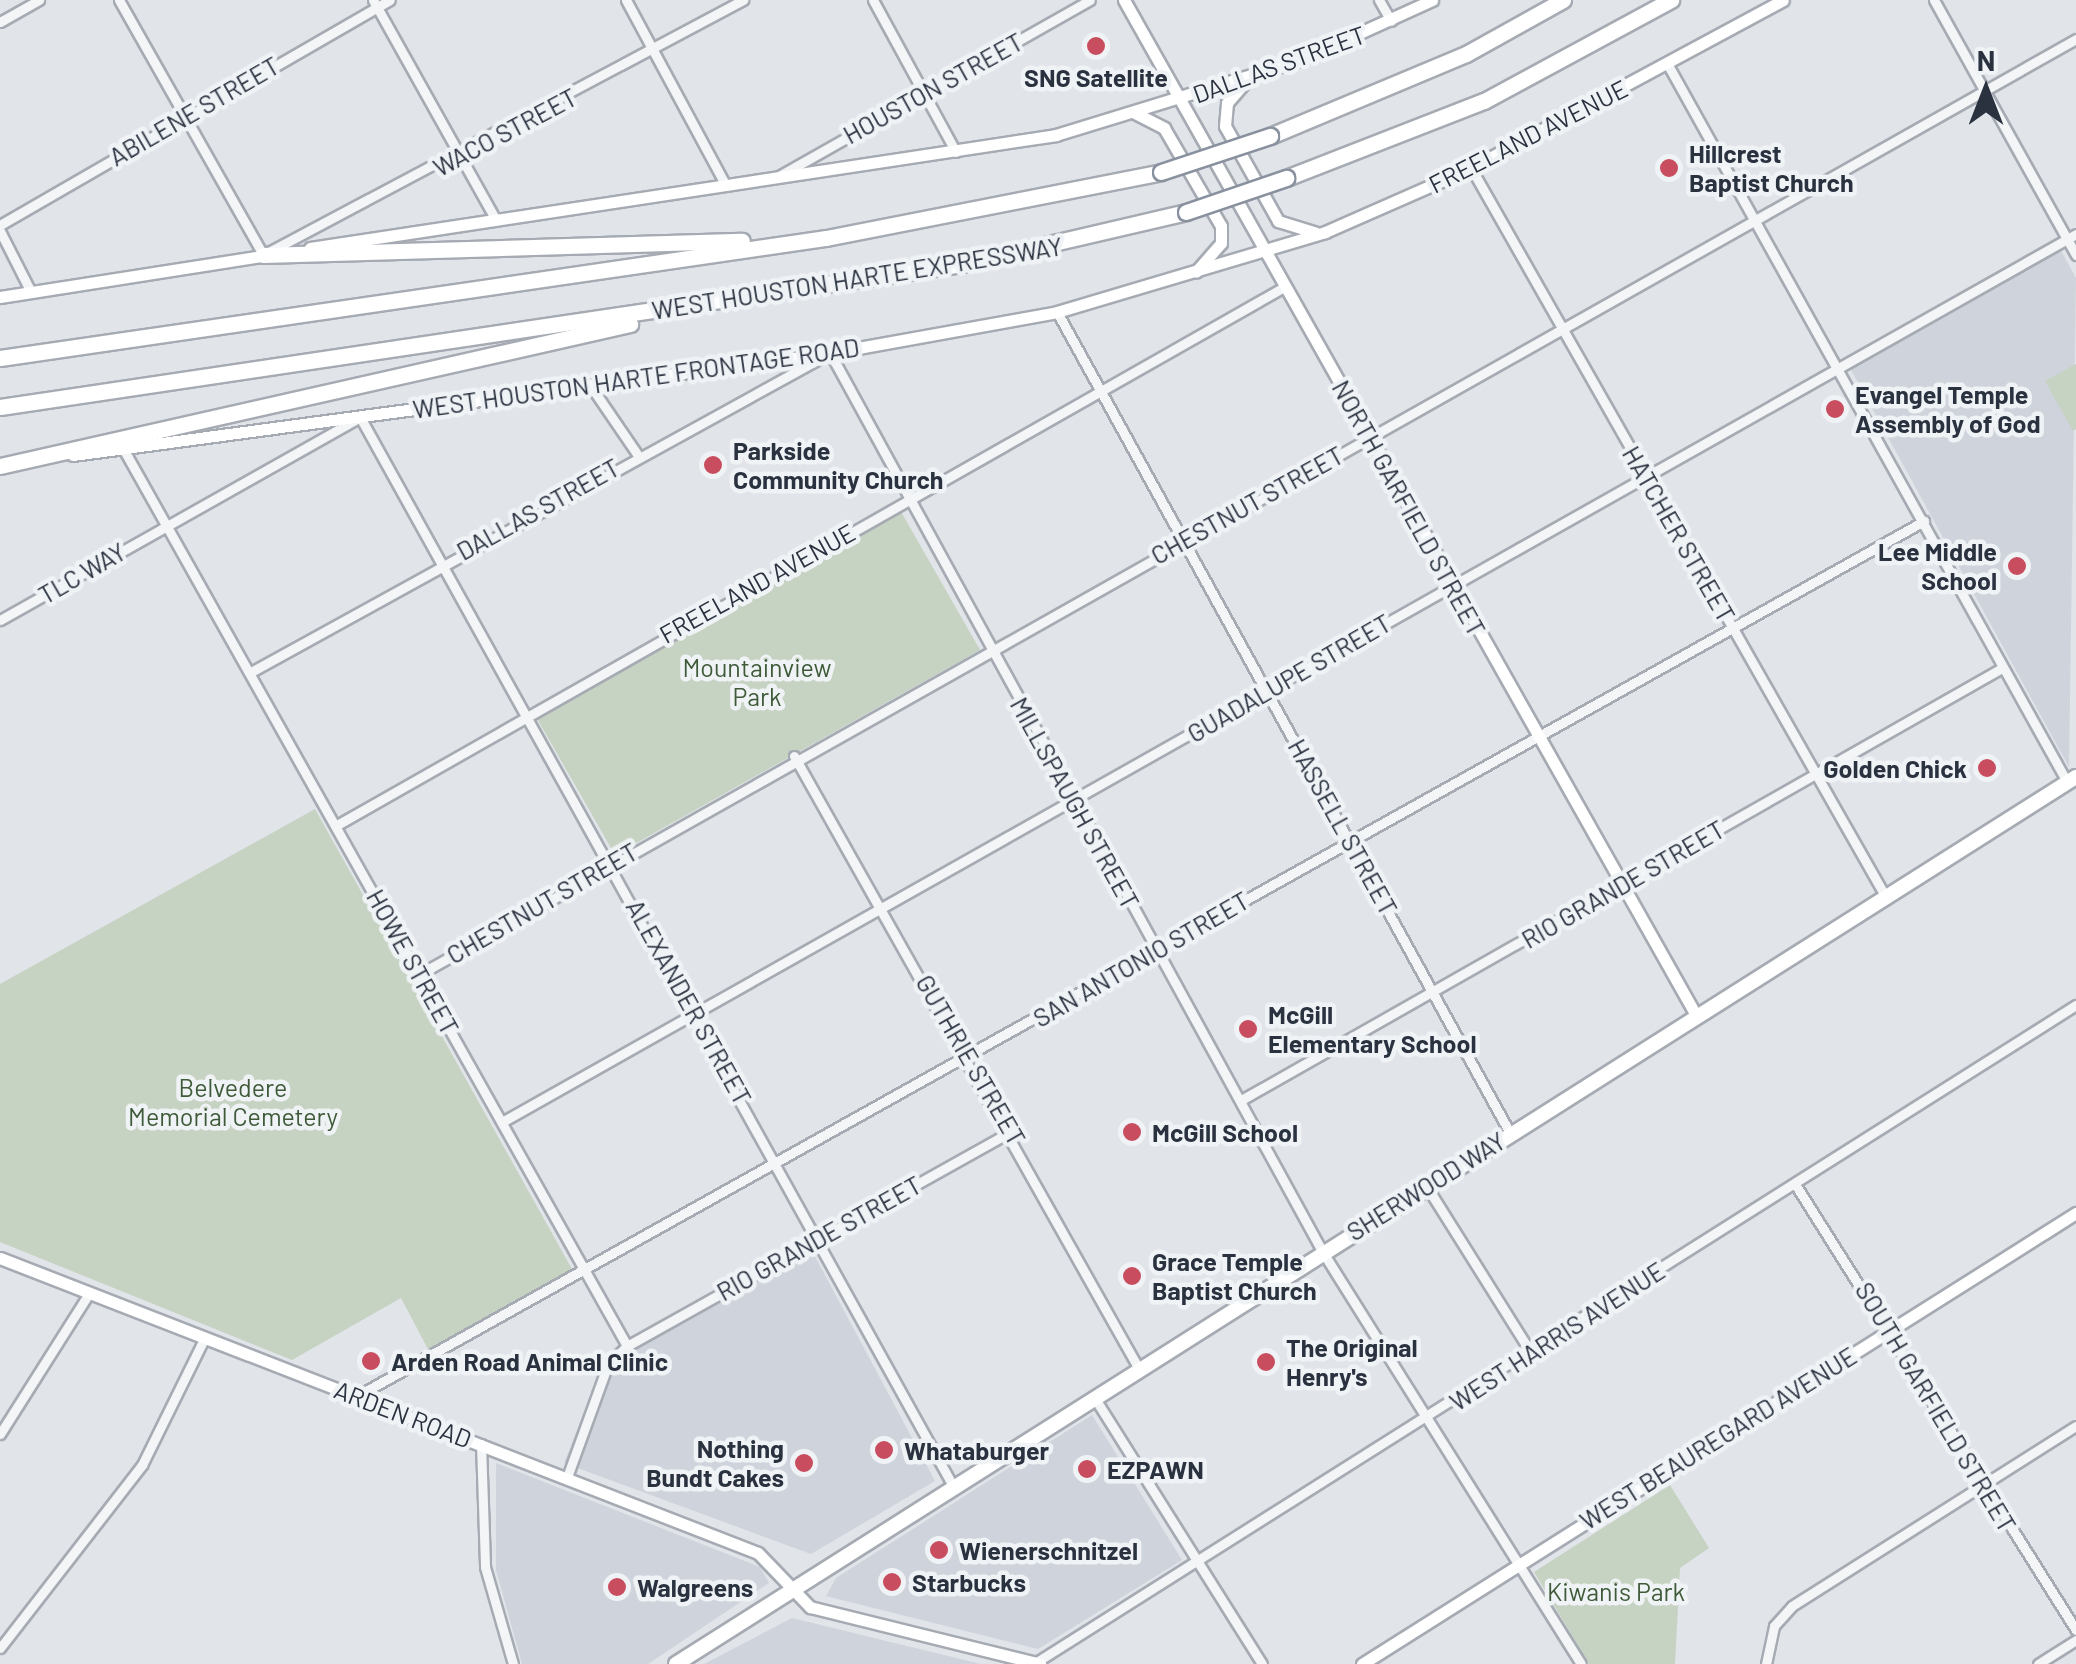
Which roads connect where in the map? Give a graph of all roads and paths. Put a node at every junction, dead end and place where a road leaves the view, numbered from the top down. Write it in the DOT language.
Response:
graph roads {
  1 [pos="39,0"];
  2 [pos="119,0"];
  3 [pos="390,0"];
  4 [pos="626,0"];
  5 [pos="743,0"];
  6 [pos="873,0"];
  7 [pos="1090,0"];
  8 [pos="1124,0"];
  9 [pos="1380,0"];
  10 [pos="1432,0"];
  11 [pos="1563,0"];
  12 [pos="1671,0"];
  13 [pos="1783,0"];
  14 [pos="1934,0"];
  15 [pos="375,4"];
  16 [pos="0,22"];
  17 [pos="1392,22"];
  18 [pos="2076,39"];
  19 [pos="655,51"];
  20 [pos="1668,65"];
  21 [pos="1249,78"];
  22 [pos="923,92"];
  23 [pos="1985,92"];
  24 [pos="1178,100"];
  25 [pos="1135,113"];
  26 [pos="187,114"];
  27 [pos="957,154"];
  28 [pos="461,158"];
  29 [pos="1471,168"];
  30 [pos="776,177"];
  31 [pos="726,186"];
  32 [pos="495,218"];
  33 [pos="1752,223"];
  34 [pos="0,228"];
  35 [pos="1325,232"];
  36 [pos="2072,236"];
  37 [pos="826,238"];
  38 [pos="1264,252"];
  39 [pos="262,256"];
  40 [pos="2076,256"];
  41 [pos="1193,274"];
  42 [pos="1284,287"];
  43 [pos="800,290"];
  44 [pos="30,292"];
  45 [pos="0,296"];
  46 [pos="1057,312"];
  47 [pos="1562,327"];
  48 [pos="830,353"];
  49 [pos="0,358"];
  50 [pos="1836,364"];
  51 [pos="592,388"];
  52 [pos="1098,391"];
  53 [pos="0,407"];
  54 [pos="360,417"];
  55 [pos="1368,437"];
  56 [pos="125,452"];
  57 [pos="636,454"];
  58 [pos="0,466"];
  59 [pos="1646,476"];
  60 [pos="907,498"];
  61 [pos="1924,521"];
  62 [pos="163,525"];
  63 [pos="1184,540"];
  64 [pos="445,562"];
  65 [pos="1452,584"];
  66 [pos="0,620"];
  67 [pos="1733,629"];
  68 [pos="990,649"];
  69 [pos="2002,668"];
  70 [pos="251,672"];
  71 [pos="1268,690"];
  72 [pos="530,711"];
  73 [pos="1539,738"];
  74 [pos="794,756"];
  75 [pos="1814,772"];
  76 [pos="2072,780"];
  77 [pos="1074,800"];
  78 [pos="336,824"];
  79 [pos="1351,842"];
  80 [pos="612,862"];
  81 [pos="1622,886"];
  82 [pos="1887,899"];
  83 [pos="884,905"];
  84 [pos="1156,949"];
  85 [pos="420,974"];
  86 [pos="1434,993"];
  87 [pos="2076,1005"];
  88 [pos="1696,1015"];
  89 [pos="693,1016"];
  90 [pos="968,1058"];
  91 [pos="1243,1099"];
  92 [pos="502,1122"];
  93 [pos="1011,1131"];
  94 [pos="1510,1133"];
  95 [pos="782,1166"];
  96 [pos="1795,1184"];
  97 [pos="1427,1187"];
  98 [pos="2076,1213"];
  99 [pos="817,1238"];
  100 [pos="1322,1251"];
  101 [pos="0,1258"];
  102 [pos="589,1274"];
  103 [pos="89,1292"];
  104 [pos="1890,1330"];
  105 [pos="203,1341"];
  106 [pos="627,1346"];
  107 [pos="1530,1352"];
  108 [pos="1139,1369"];
  109 [pos="357,1396"];
  110 [pos="1094,1397"];
  111 [pos="1427,1421"];
  112 [pos="2076,1426"];
  113 [pos="0,1434"];
  114 [pos="481,1444"];
  115 [pos="567,1477"];
  116 [pos="953,1486"];
  117 [pos="1981,1486"];
  118 [pos="1198,1559"];
  119 [pos="1520,1564"];
  120 [pos="793,1587"];
  121 [pos="2076,1630"];
  122 [pos="2076,1640"];
  123 [pos="0,1648"];
  124 [pos="513,1664"];
  125 [pos="676,1664"];
  126 [pos="1038,1664"];
  127 [pos="1262,1664"];
  128 [pos="1362,1664"];
  129 [pos="1581,1664"];
  130 [pos="1766,1664"];
  131 [pos="2038,1664"];
  1 -- 16 [label="street"];
  2 -- 26 [label="street"];
  3 -- 15 [label="street, ABILENE STREET"];
  4 -- 19 [label="street"];
  5 -- 19 [label="street, WACO STREET"];
  6 -- 22 [label="street"];
  7 -- 22 [label="street, HOUSTON STREET"];
  8 -- 24 [label="main road, NORTH GARFIELD STREET"];
  9 -- 17 [label="street"];
  10 -- 17 [label="main road, DALLAS STREET"];
  11 -- 37 [label="highway, WEST HOUSTON HARTE EXPRESSWAY, bridge"];
  12 -- 43 [label="highway, WEST HOUSTON HARTE EXPRESSWAY, bridge"];
  13 -- 20 [label="main road, FREELAND AVENUE"];
  14 -- 23 [label="street"];
  15 -- 26 [label="street, ABILENE STREET"];
  15 -- 28 [label="street"];
  17 -- 21 [label="main road, DALLAS STREET"];
  18 -- 23 [label="street, CHESTNUT STREET"];
  19 -- 28 [label="street, WACO STREET"];
  19 -- 31 [label="street"];
  20 -- 29 [label="main road, FREELAND AVENUE"];
  20 -- 33 [label="street"];
  21 -- 24 [label="main road, DALLAS STREET"];
  21 -- 35 [label="main road"];
  22 -- 27 [label="street"];
  22 -- 30 [label="street, HOUSTON STREET"];
  23 -- 33 [label="street, CHESTNUT STREET"];
  23 -- 36 [label="street"];
  24 -- 25 [label="main road"];
  24 -- 38 [label="main road, NORTH GARFIELD STREET"];
  25 -- 27 [label="main road"];
  25 -- 41 [label="main road"];
  26 -- 34 [label="street, ABILENE STREET"];
  26 -- 39 [label="street"];
  27 -- 30 [label="main road"];
  28 -- 32 [label="street"];
  28 -- 39 [label="street, WACO STREET"];
  29 -- 35 [label="main road, FREELAND AVENUE"];
  29 -- 47 [label="street, HATCHER STREET"];
  30 -- 31 [label="main road"];
  31 -- 32 [label="main road"];
  32 -- 39 [label="main road"];
  33 -- 47 [label="street, CHESTNUT STREET"];
  33 -- 50 [label="street"];
  34 -- 44 [label="street"];
  35 -- 38 [label="main road, FREELAND AVENUE"];
  36 -- 40 [label="street"];
  36 -- 50 [label="street, GUADALUPE STREET"];
  37 -- 39 [label="highway"];
  37 -- 49 [label="highway, WEST HOUSTON HARTE EXPRESSWAY"];
  38 -- 41 [label="main road, WEST HOUSTON HARTE FRONTAGE ROAD"];
  38 -- 42 [label="main road, NORTH GARFIELD STREET"];
  39 -- 44 [label="main road"];
  41 -- 46 [label="main road, WEST HOUSTON HARTE FRONTAGE ROAD"];
  42 -- 52 [label="street, FREELAND AVENUE"];
  42 -- 55 [label="main road, NORTH GARFIELD STREET"];
  43 -- 53 [label="highway, WEST HOUSTON HARTE EXPRESSWAY"];
  43 -- 58 [label="highway"];
  44 -- 45 [label="main road"];
  46 -- 48 [label="main road, WEST HOUSTON HARTE FRONTAGE ROAD"];
  46 -- 52 [label="street, HASSELL STREET"];
  47 -- 55 [label="street, CHESTNUT STREET"];
  47 -- 59 [label="street, HATCHER STREET"];
  48 -- 51 [label="main road, WEST HOUSTON HARTE FRONTAGE ROAD"];
  48 -- 57 [label="street, DALLAS STREET"];
  48 -- 60 [label="street, MILLSPAUGH STREET"];
  50 -- 59 [label="street, GUADALUPE STREET"];
  50 -- 61 [label="street"];
  51 -- 54 [label="main road, WEST HOUSTON HARTE FRONTAGE ROAD"];
  51 -- 57 [label="street"];
  52 -- 60 [label="street, FREELAND AVENUE"];
  52 -- 63 [label="street, HASSELL STREET"];
  54 -- 56 [label="main road, WEST HOUSTON HARTE FRONTAGE ROAD"];
  54 -- 62 [label="street"];
  54 -- 64 [label="street, ALEXANDER STREET"];
  55 -- 63 [label="street, CHESTNUT STREET"];
  55 -- 65 [label="main road, NORTH GARFIELD STREET"];
  56 -- 58 [label="main road, WEST HOUSTON HARTE FRONTAGE ROAD"];
  56 -- 62 [label="street, HOWE STREET"];
  57 -- 64 [label="street, DALLAS STREET"];
  59 -- 65 [label="street, GUADALUPE STREET"];
  59 -- 67 [label="street, HATCHER STREET"];
  60 -- 68 [label="street, MILLSPAUGH STREET"];
  60 -- 72 [label="street, FREELAND AVENUE"];
  61 -- 67 [label="street, SAN ANTONIO STREET"];
  61 -- 69 [label="street"];
  62 -- 66 [label="street, TLC WAY"];
  62 -- 70 [label="street, HOWE STREET"];
  63 -- 68 [label="street, CHESTNUT STREET"];
  63 -- 71 [label="street, HASSELL STREET"];
  64 -- 70 [label="street, DALLAS STREET"];
  64 -- 72 [label="street, ALEXANDER STREET"];
  65 -- 71 [label="street, GUADALUPE STREET"];
  65 -- 73 [label="main road, NORTH GARFIELD STREET"];
  67 -- 73 [label="street, SAN ANTONIO STREET"];
  67 -- 75 [label="street, HATCHER STREET"];
  68 -- 74 [label="street, CHESTNUT STREET"];
  68 -- 77 [label="street, MILLSPAUGH STREET"];
  69 -- 75 [label="street, RIO GRANDE STREET"];
  69 -- 76 [label="street"];
  70 -- 78 [label="street, HOWE STREET"];
  71 -- 77 [label="street, GUADALUPE STREET"];
  71 -- 79 [label="street, HASSELL STREET"];
  72 -- 78 [label="street, FREELAND AVENUE"];
  72 -- 80 [label="street, ALEXANDER STREET"];
  73 -- 79 [label="street, SAN ANTONIO STREET"];
  73 -- 81 [label="main road, NORTH GARFIELD STREET"];
  74 -- 80 [label="street, CHESTNUT STREET"];
  74 -- 83 [label="street, GUTHRIE STREET"];
  75 -- 81 [label="street, RIO GRANDE STREET"];
  75 -- 82 [label="street, HATCHER STREET"];
  76 -- 82 [label="main road, SHERWOOD WAY"];
  77 -- 83 [label="street, GUADALUPE STREET"];
  77 -- 84 [label="street, MILLSPAUGH STREET"];
  78 -- 85 [label="street, HOWE STREET"];
  79 -- 84 [label="street, SAN ANTONIO STREET"];
  79 -- 86 [label="street, HASSELL STREET"];
  80 -- 85 [label="street, CHESTNUT STREET"];
  80 -- 89 [label="street, ALEXANDER STREET"];
  81 -- 86 [label="street, RIO GRANDE STREET"];
  81 -- 88 [label="main road, NORTH GARFIELD STREET"];
  82 -- 88 [label="main road, SHERWOOD WAY"];
  83 -- 89 [label="street, GUADALUPE STREET"];
  83 -- 90 [label="street, GUTHRIE STREET"];
  84 -- 90 [label="street, SAN ANTONIO STREET"];
  84 -- 91 [label="street, MILLSPAUGH STREET"];
  85 -- 92 [label="street, HOWE STREET"];
  86 -- 91 [label="street, RIO GRANDE STREET"];
  86 -- 94 [label="street, HASSELL STREET"];
  87 -- 96 [label="street, WEST HARRIS AVENUE"];
  88 -- 94 [label="main road, SHERWOOD WAY"];
  89 -- 92 [label="street, GUADALUPE STREET"];
  89 -- 95 [label="street, ALEXANDER STREET"];
  90 -- 93 [label="street, GUTHRIE STREET"];
  90 -- 95 [label="street, SAN ANTONIO STREET"];
  91 -- 100 [label="street, MILLSPAUGH STREET"];
  92 -- 102 [label="street, HOWE STREET"];
  93 -- 99 [label="street, RIO GRANDE STREET"];
  93 -- 108 [label="street, GUTHRIE STREET"];
  94 -- 97 [label="main road, SHERWOOD WAY"];
  95 -- 99 [label="street, ALEXANDER STREET"];
  95 -- 102 [label="street, SAN ANTONIO STREET"];
  96 -- 104 [label="street, SOUTH GARFIELD STREET"];
  96 -- 107 [label="street, WEST HARRIS AVENUE"];
  97 -- 100 [label="main road, SHERWOOD WAY"];
  97 -- 107 [label="street"];
  98 -- 104 [label="main road, WEST BEAUREGARD AVENUE"];
  99 -- 106 [label="street, RIO GRANDE STREET"];
  99 -- 116 [label="street, ALEXANDER STREET"];
  100 -- 108 [label="main road, SHERWOOD WAY"];
  100 -- 111 [label="street, MILLSPAUGH STREET"];
  101 -- 103 [label="main road, ARDEN ROAD"];
  102 -- 106 [label="street, HOWE STREET"];
  102 -- 109 [label="street, SAN ANTONIO STREET"];
  103 -- 105 [label="main road, ARDEN ROAD"];
  103 -- 113 [label="street"];
  104 -- 117 [label="street, SOUTH GARFIELD STREET"];
  104 -- 119 [label="main road, WEST BEAUREGARD AVENUE"];
  105 -- 109 [label="main road, ARDEN ROAD"];
  105 -- 123 [label="street"];
  106 -- 115 [label="street"];
  107 -- 111 [label="street, WEST HARRIS AVENUE"];
  108 -- 110 [label="main road, SHERWOOD WAY"];
  109 -- 114 [label="main road, ARDEN ROAD"];
  110 -- 116 [label="main road, SHERWOOD WAY"];
  110 -- 118 [label="street"];
  111 -- 118 [label="street, WEST HARRIS AVENUE"];
  111 -- 119 [label="street, MILLSPAUGH STREET"];
  112 -- 117 [label="street"];
  114 -- 115 [label="main road, ARDEN ROAD"];
  114 -- 124 [label="street"];
  115 -- 120 [label="main road, ARDEN ROAD"];
  116 -- 120 [label="main road, SHERWOOD WAY"];
  117 -- 121 [label="street, SOUTH GARFIELD STREET"];
  117 -- 130 [label="street"];
  118 -- 126 [label="street, WEST HARRIS AVENUE"];
  118 -- 127 [label="street"];
  119 -- 128 [label="main road, WEST BEAUREGARD AVENUE"];
  119 -- 129 [label="street, MILLSPAUGH STREET"];
  120 -- 125 [label="main road, SHERWOOD WAY"];
  120 -- 126 [label="main road, ARDEN ROAD"];
  122 -- 131 [label="street"];
}
